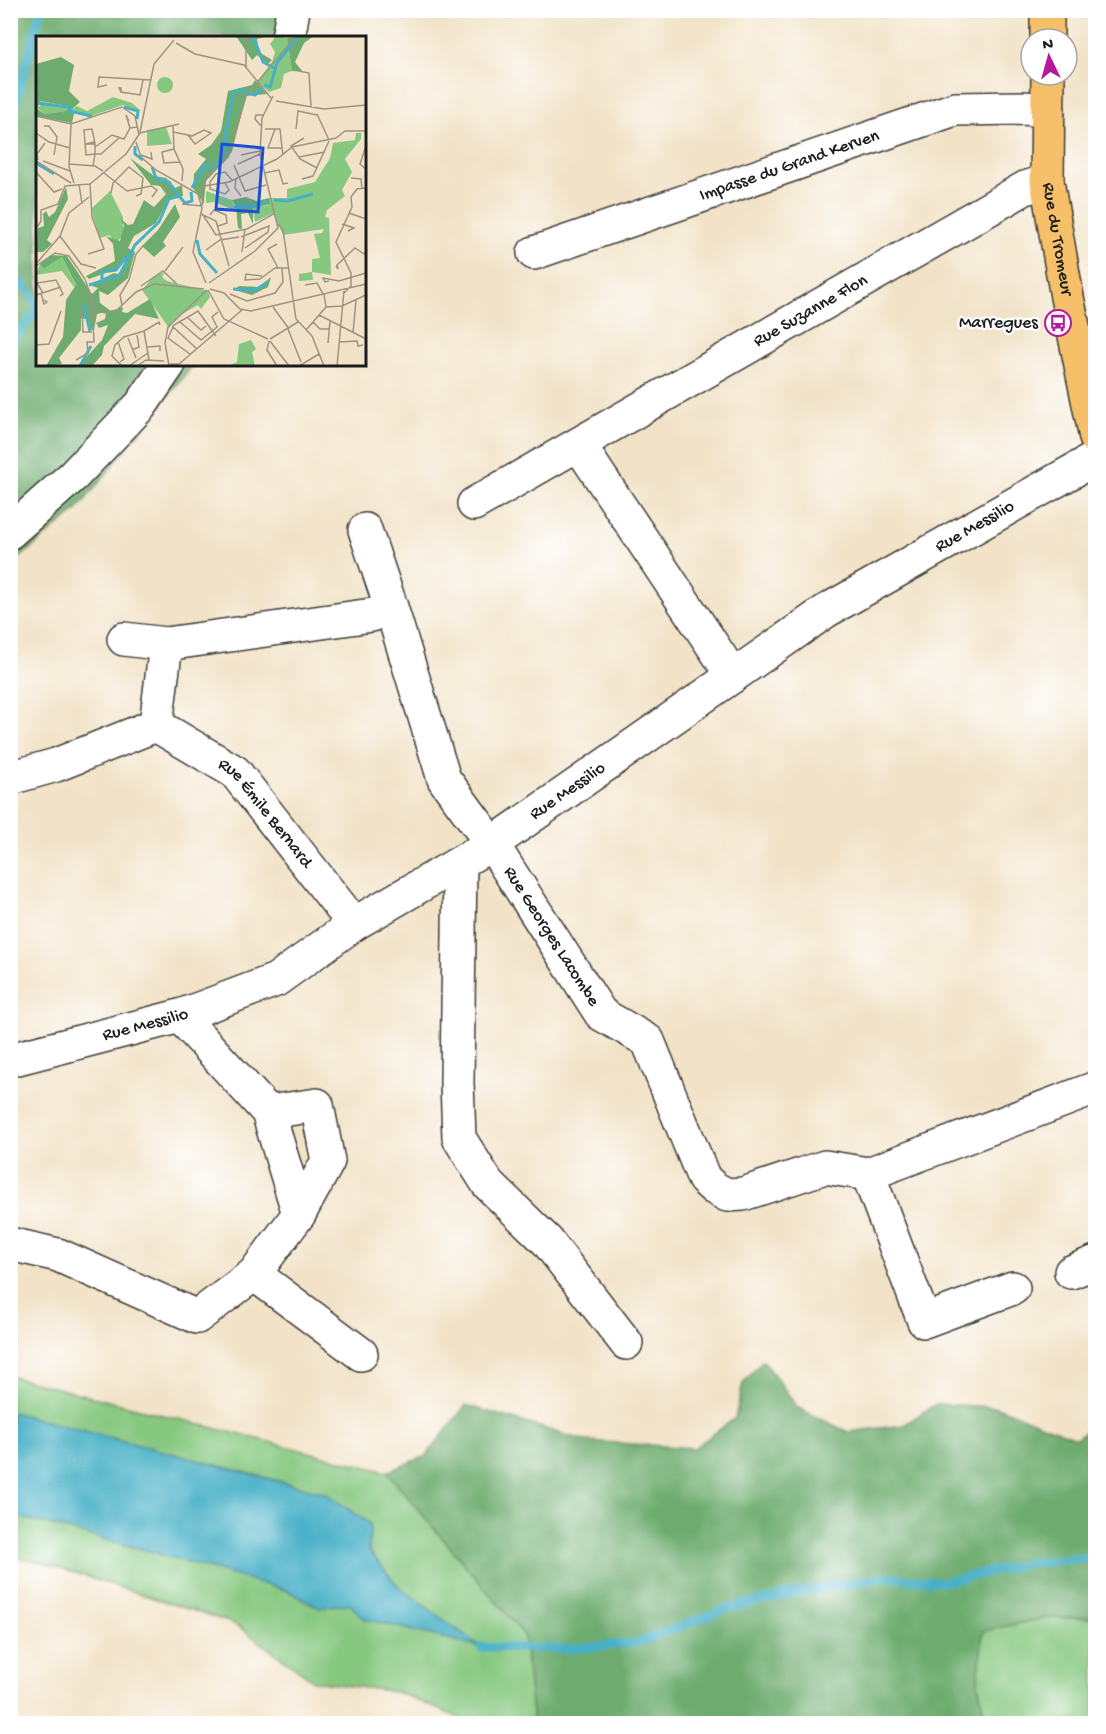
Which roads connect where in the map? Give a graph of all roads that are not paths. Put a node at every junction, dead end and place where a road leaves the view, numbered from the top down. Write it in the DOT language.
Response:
graph roads {
  1 [pos="293,10"];
  2 [pos="1047,10"];
  3 [pos="1047,27"];
  4 [pos="288,36"];
  5 [pos="1048,87"];
  6 [pos="1048,110"];
  7 [pos="1047,181"];
  8 [pos="534,253"];
  9 [pos="168,366"];
  10 [pos="1095,366"];
  11 [pos="1095,438"];
  12 [pos="579,445"];
  13 [pos="1095,458"];
  14 [pos="474,504"];
  15 [pos="365,530"];
  16 [pos="10,532"];
  17 [pos="372,615"];
  18 [pos="124,639"];
  19 [pos="166,644"];
  20 [pos="733,676"];
  21 [pos="156,725"];
  22 [pos="10,778"];
  23 [pos="492,844"];
  24 [pos="460,863"];
  25 [pos="354,924"];
  26 [pos="180,1016"];
  27 [pos="10,1060"];
  28 [pos="1095,1088"];
  29 [pos="268,1112"];
  30 [pos="868,1174"];
  31 [pos="298,1214"];
  32 [pos="10,1245"];
  33 [pos="254,1274"];
  34 [pos="1013,1288"];
  35 [pos="626,1343"];
  36 [pos="361,1354"];
  1 -- 4 [label="street"];
  2 -- 3 [label="main road"];
  5 -- 6 [label="main road, Rue du Tromeur"];
  6 -- 7 [label="main road, Rue du Tromeur"];
  6 -- 8 [label="street, Impasse du Grand Kerven"];
  6 -- 10 [label="main road, Rue du Tromeur"];
  7 -- 11 [label="main road, Rue du Tromeur"];
  7 -- 12 [label="street, Rue Suzanne Flon"];
  9 -- 16 [label="street"];
  12 -- 14 [label="street, Rue Suzanne Flon"];
  12 -- 20 [label="street"];
  13 -- 20 [label="street, Rue Messilio"];
  15 -- 23 [label="street, Rue Georges Lacombe"];
  17 -- 19 [label="street"];
  18 -- 19 [label="street"];
  19 -- 21 [label="street"];
  20 -- 23 [label="street, Rue Messilio"];
  21 -- 22 [label="street"];
  21 -- 25 [label="street, Rue Émile Bernard"];
  23 -- 24 [label="street, Rue Messilio"];
  23 -- 30 [label="street, Rue Georges Lacombe"];
  24 -- 25 [label="street, Rue Messilio"];
  24 -- 35 [label="street"];
  25 -- 26 [label="street, Rue Messilio"];
  26 -- 27 [label="street, Rue Messilio"];
  26 -- 29 [label="street"];
  28 -- 30 [label="street, Rue Georges Lacombe"];
  29 -- 31 [label="street"];
  29 -- 31 [label="street"];
  30 -- 34 [label="street"];
  31 -- 33 [label="street"];
  32 -- 33 [label="street"];
  33 -- 36 [label="street"];
}
